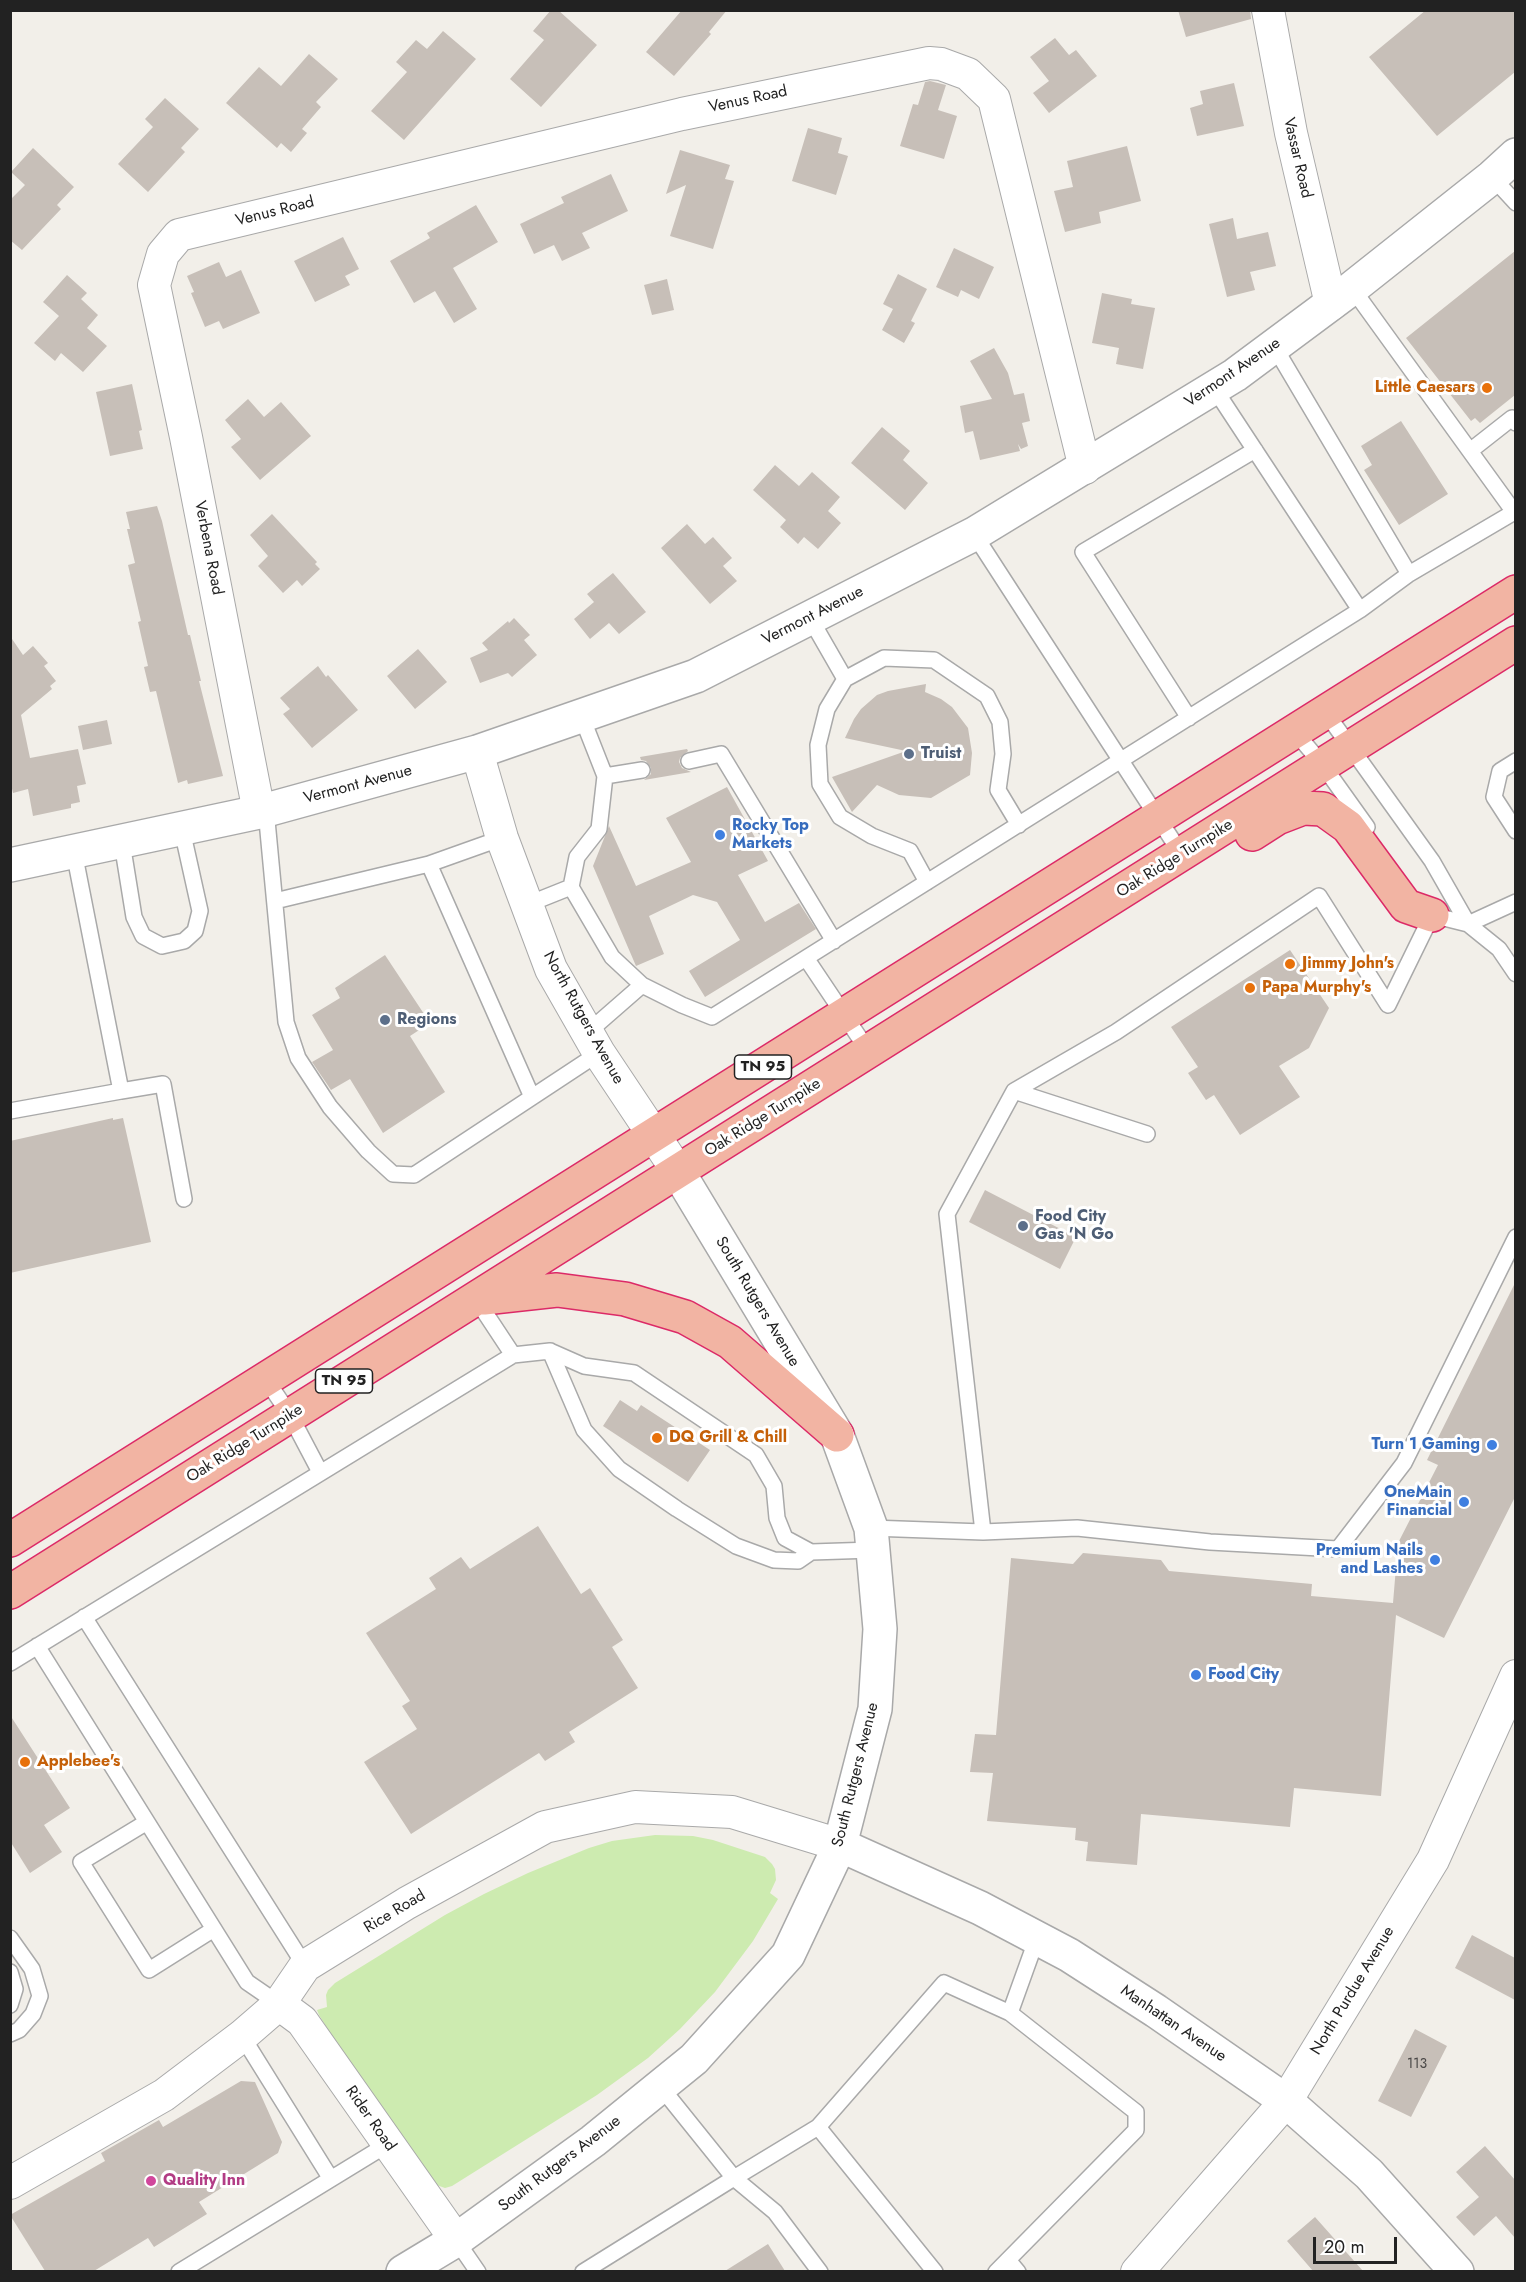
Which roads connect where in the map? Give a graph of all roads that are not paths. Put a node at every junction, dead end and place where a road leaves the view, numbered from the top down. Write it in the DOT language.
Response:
graph roads {
  1 [pos="1268,10"];
  2 [pos="1504,166"];
  3 [pos="1515,203"];
  4 [pos="154,285"];
  5 [pos="1342,296"];
  6 [pos="1274,346"];
  7 [pos="1214,388"];
  8 [pos="1515,423"];
  9 [pos="1255,450"];
  10 [pos="1470,451"];
  11 [pos="1085,468"];
  12 [pos="1515,511"];
  13 [pos="974,534"];
  14 [pos="1409,574"];
  15 [pos="1515,592"];
  16 [pos="1360,610"];
  17 [pos="810,618"];
  18 [pos="1513,646"];
  19 [pos="845,679"];
  20 [pos="1326,713"];
  21 [pos="581,715"];
  22 [pos="1189,718"];
  23 [pos="1294,732"];
  24 [pos="1349,746"];
  25 [pos="477,752"];
  26 [pos="1121,760"];
  27 [pos="689,761"];
  28 [pos="1515,761"];
  29 [pos="1322,764"];
  30 [pos="642,770"];
  31 [pos="605,776"];
  32 [pos="263,811"];
  33 [pos="1158,817"];
  34 [pos="1019,825"];
  35 [pos="182,830"];
  36 [pos="1515,831"];
  37 [pos="502,838"];
  38 [pos="1377,841"];
  39 [pos="122,843"];
  40 [pos="74,852"];
  41 [pos="1182,855"];
  42 [pos="429,864"];
  43 [pos="10,865"];
  44 [pos="927,882"];
  45 [pos="572,887"];
  46 [pos="275,901"];
  47 [pos="1515,902"];
  48 [pos="526,905"];
  49 [pos="1426,906"];
  50 [pos="1468,924"];
  51 [pos="834,941"];
  52 [pos="1041,944"];
  53 [pos="806,958"];
  54 [pos="1515,974"];
  55 [pos="642,985"];
  56 [pos="845,1016"];
  57 [pos="593,1043"];
  58 [pos="869,1052"];
  59 [pos="1014,1090"];
  60 [pos="121,1091"];
  61 [pos="532,1097"];
  62 [pos="10,1111"];
  63 [pos="1147,1134"];
  64 [pos="654,1137"];
  65 [pos="677,1170"];
  66 [pos="184,1199"];
  67 [pos="1515,1237"];
  68 [pos="476,1299"];
  69 [pos="550,1351"];
  70 [pos="513,1355"];
  71 [pos="266,1378"];
  72 [pos="290,1415"];
  73 [pos="837,1436"];
  74 [pos="320,1472"];
  75 [pos="983,1532"];
  76 [pos="872,1539"];
  77 [pos="10,1540"];
  78 [pos="811,1552"];
  79 [pos="10,1592"];
  80 [pos="84,1617"];
  81 [pos="37,1646"];
  82 [pos="10,1663"];
  83 [pos="1515,1676"];
  84 [pos="147,1822"];
  85 [pos="840,1845"];
  86 [pos="214,1929"];
  87 [pos="10,1938"];
  88 [pos="1037,1938"];
  89 [pos="306,1966"];
  90 [pos="10,1972"];
  91 [pos="279,2004"];
  92 [pos="10,2005"];
  93 [pos="1010,2013"];
  94 [pos="10,2034"];
  95 [pos="242,2036"];
  96 [pos="660,2086"];
  97 [pos="1286,2101"];
  98 [pos="818,2127"];
  99 [pos="388,2144"];
  100 [pos="734,2178"];
  101 [pos="331,2179"];
  102 [pos="10,2183"];
  103 [pos="456,2240"];
  104 [pos="1008,2259"];
  105 [pos="179,2271"];
  106 [pos="403,2271"];
  107 [pos="478,2271"];
  108 [pos="583,2271"];
  109 [pos="820,2271"];
  110 [pos="935,2271"];
  111 [pos="996,2271"];
  112 [pos="1018,2271"];
  113 [pos="1137,2271"];
  114 [pos="1457,2271"];
  1 -- 5 [label="street, Vassar Road"];
  2 -- 3 [label="lane"];
  2 -- 5 [label="street, Vermont Avenue"];
  4 -- 11 [label="street, Venus Road"];
  4 -- 32 [label="street, Verbena Road"];
  5 -- 6 [label="street, Vermont Avenue"];
  5 -- 10 [label="lane"];
  6 -- 7 [label="street, Vermont Avenue"];
  6 -- 14 [label="lane"];
  7 -- 9 [label="lane"];
  7 -- 11 [label="street, Vermont Avenue"];
  8 -- 10 [label="lane"];
  9 -- 16 [label="lane"];
  9 -- 22 [label="lane"];
  10 -- 12 [label="lane"];
  11 -- 13 [label="street, Vermont Avenue"];
  12 -- 14 [label="lane"];
  13 -- 17 [label="street, Vermont Avenue"];
  13 -- 26 [label="lane"];
  14 -- 16 [label="lane"];
  15 -- 20 [label="highway, TN 95"];
  16 -- 22 [label="lane"];
  17 -- 19 [label="lane"];
  17 -- 21 [label="street, Vermont Avenue"];
  18 -- 24 [label="highway, Oak Ridge Turnpike / TN 95"];
  19 -- 34 [label="lane"];
  19 -- 44 [label="lane"];
  20 -- 23 [label="highway, TN 95"];
  20 -- 24 [label="lane"];
  21 -- 25 [label="street, Vermont Avenue"];
  21 -- 31 [label="lane"];
  22 -- 26 [label="lane"];
  23 -- 29 [label="lane"];
  23 -- 33 [label="highway, TN 95"];
  24 -- 29 [label="highway, Oak Ridge Turnpike / TN 95"];
  24 -- 50 [label="lane"];
  25 -- 32 [label="street, Vermont Avenue"];
  25 -- 37 [label="street, North Rutgers Avenue"];
  26 -- 33 [label="lane"];
  26 -- 34 [label="lane"];
  27 -- 51 [label="lane"];
  28 -- 36 [label="lane"];
  29 -- 38 [label="lane"];
  29 -- 41 [label="highway, Oak Ridge Turnpike / TN 95"];
  30 -- 31 [label="lane"];
  31 -- 45 [label="lane"];
  32 -- 35 [label="street, Vermont Avenue"];
  32 -- 46 [label="lane"];
  33 -- 41 [label="lane"];
  33 -- 56 [label="highway, TN 95"];
  34 -- 44 [label="lane"];
  35 -- 39 [label="street, Vermont Avenue"];
  35 -- 39 [label="lane"];
  37 -- 42 [label="lane"];
  37 -- 48 [label="street, North Rutgers Avenue"];
  39 -- 40 [label="street, Vermont Avenue"];
  40 -- 43 [label="street, Vermont Avenue"];
  40 -- 60 [label="lane"];
  41 -- 52 [label="highway, Oak Ridge Turnpike / TN 95"];
  42 -- 46 [label="lane"];
  42 -- 61 [label="lane"];
  44 -- 51 [label="lane"];
  45 -- 48 [label="lane"];
  45 -- 55 [label="lane"];
  46 -- 61 [label="lane"];
  47 -- 50 [label="lane"];
  48 -- 57 [label="street, North Rutgers Avenue"];
  49 -- 50 [label="lane"];
  49 -- 52 [label="highway"];
  49 -- 59 [label="lane"];
  50 -- 54 [label="lane"];
  51 -- 53 [label="lane"];
  52 -- 58 [label="highway, Oak Ridge Turnpike / TN 95"];
  53 -- 55 [label="lane"];
  53 -- 56 [label="lane"];
  55 -- 57 [label="lane"];
  56 -- 58 [label="lane"];
  56 -- 64 [label="highway, TN 95"];
  57 -- 61 [label="lane"];
  57 -- 64 [label="street, North Rutgers Avenue"];
  58 -- 65 [label="highway, Oak Ridge Turnpike / TN 95"];
  59 -- 63 [label="lane"];
  59 -- 75 [label="lane"];
  60 -- 62 [label="lane"];
  60 -- 66 [label="lane"];
  64 -- 65 [label="street, North Rutgers Avenue"];
  64 -- 71 [label="highway, TN 95"];
  65 -- 68 [label="highway, Oak Ridge Turnpike / TN 95"];
  65 -- 73 [label="street, South Rutgers Avenue"];
  67 -- 75 [label="lane"];
  68 -- 70 [label="lane"];
  68 -- 72 [label="highway, Oak Ridge Turnpike / TN 95"];
  68 -- 73 [label="highway"];
  69 -- 70 [label="lane"];
  69 -- 78 [label="lane"];
  69 -- 78 [label="lane"];
  70 -- 74 [label="lane"];
  71 -- 72 [label="lane"];
  71 -- 77 [label="highway, TN 95"];
  72 -- 74 [label="lane"];
  72 -- 79 [label="highway, Oak Ridge Turnpike / TN 95"];
  73 -- 76 [label="street, South Rutgers Avenue"];
  74 -- 80 [label="lane"];
  75 -- 76 [label="lane"];
  76 -- 78 [label="lane"];
  76 -- 85 [label="street, South Rutgers Avenue"];
  80 -- 81 [label="lane"];
  80 -- 89 [label="lane"];
  81 -- 82 [label="lane"];
  81 -- 84 [label="lane"];
  83 -- 97 [label="street, North Purdue Avenue"];
  84 -- 86 [label="lane"];
  84 -- 86 [label="lane"];
  85 -- 88 [label="street, Manhattan Avenue"];
  85 -- 89 [label="street, Rice Road"];
  85 -- 96 [label="street, South Rutgers Avenue"];
  86 -- 91 [label="lane"];
  87 -- 94 [label="lane"];
  88 -- 93 [label="lane"];
  88 -- 97 [label="street, Manhattan Avenue"];
  89 -- 91 [label="street, Rice Road"];
  90 -- 92 [label="lane"];
  91 -- 95 [label="street, Rice Road"];
  91 -- 99 [label="street, Rider Road"];
  93 -- 98 [label="lane"];
  93 -- 104 [label="lane"];
  95 -- 101 [label="lane"];
  95 -- 102 [label="street, Rice Road"];
  96 -- 100 [label="lane"];
  96 -- 103 [label="street, South Rutgers Avenue"];
  97 -- 113 [label="street, North Purdue Avenue"];
  97 -- 114 [label="street, Manhattan Avenue"];
  98 -- 100 [label="lane"];
  98 -- 110 [label="lane"];
  99 -- 101 [label="lane"];
  99 -- 103 [label="street, Rider Road"];
  100 -- 108 [label="lane"];
  100 -- 109 [label="lane"];
  101 -- 105 [label="lane"];
  103 -- 106 [label="street, South Rutgers Avenue"];
  103 -- 107 [label="lane"];
  104 -- 111 [label="lane"];
  104 -- 112 [label="lane"];
}
